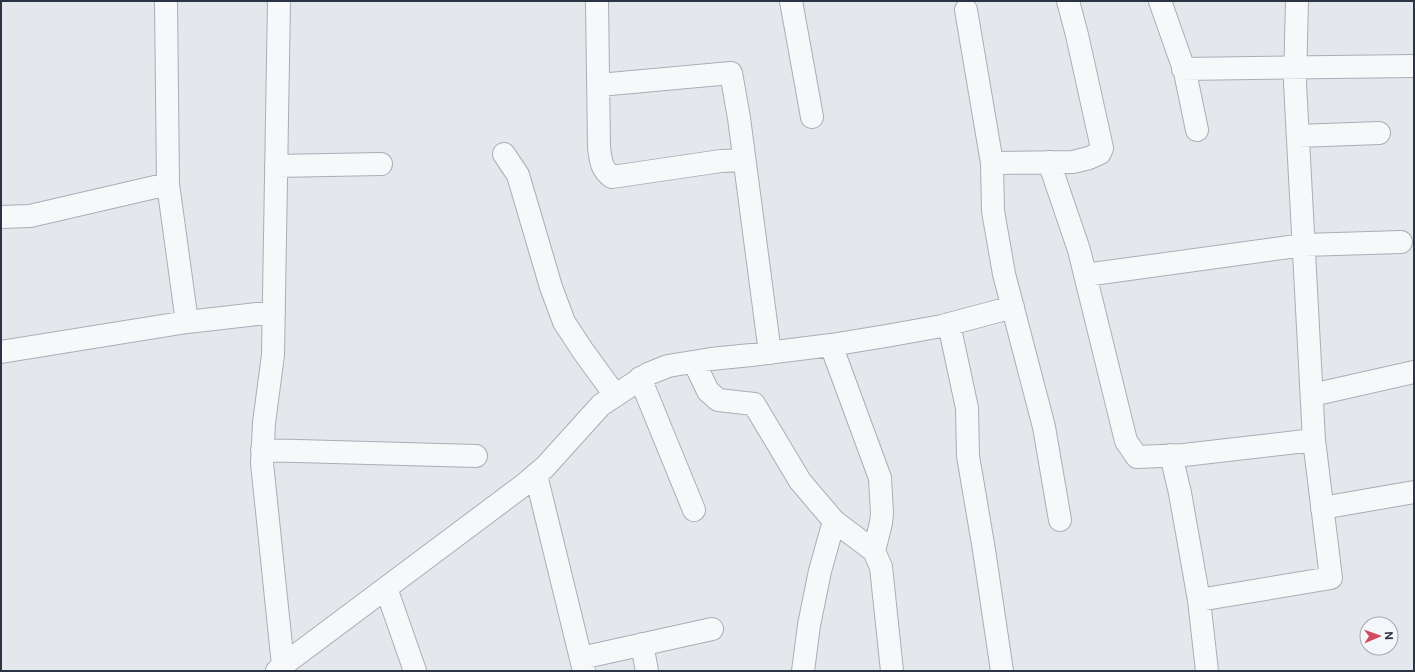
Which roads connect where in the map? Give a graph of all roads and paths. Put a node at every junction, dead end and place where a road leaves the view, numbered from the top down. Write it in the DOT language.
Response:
graph roads {
  1 [pos="166,1"];
  2 [pos="279,1"];
  3 [pos="597,1"];
  4 [pos="791,1"];
  5 [pos="1068,1"];
  6 [pos="1160,1"];
  7 [pos="1297,1"];
  8 [pos="966,10"];
  9 [pos="1295,66"];
  10 [pos="1414,66"];
  11 [pos="1183,68"];
  12 [pos="598,85"];
  13 [pos="812,116"];
  14 [pos="1197,130"];
  15 [pos="1379,133"];
  16 [pos="1298,136"];
  17 [pos="504,154"];
  18 [pos="744,160"];
  19 [pos="1049,162"];
  20 [pos="381,164"];
  21 [pos="992,164"];
  22 [pos="276,166"];
  23 [pos="168,184"];
  24 [pos="1,217"];
  25 [pos="1401,242"];
  26 [pos="1304,245"];
  27 [pos="1085,275"];
  28 [pos="1013,308"];
  29 [pos="274,312"];
  30 [pos="187,322"];
  31 [pos="949,324"];
  32 [pos="831,345"];
  33 [pos="1,352"];
  34 [pos="770,353"];
  35 [pos="694,362"];
  36 [pos="1414,372"];
  37 [pos="640,378"];
  38 [pos="615,395"];
  39 [pos="1312,395"];
  40 [pos="1314,440"];
  41 [pos="262,450"];
  42 [pos="1171,455"];
  43 [pos="476,456"];
  44 [pos="536,475"];
  45 [pos="1414,492"];
  46 [pos="1322,508"];
  47 [pos="694,510"];
  48 [pos="1060,520"];
  49 [pos="834,521"];
  50 [pos="874,551"];
  51 [pos="386,588"];
  52 [pos="1198,600"];
  53 [pos="712,629"];
  54 [pos="642,644"];
  55 [pos="583,664"];
  56 [pos="280,668"];
  57 [pos="416,671"];
  58 [pos="647,671"];
  59 [pos="803,671"];
  60 [pos="892,671"];
  61 [pos="1002,671"];
  62 [pos="1207,671"];
  1 -- 23 [label="street"];
  2 -- 22 [label="street"];
  3 -- 12 [label="street"];
  4 -- 13 [label="street"];
  5 -- 19 [label="street"];
  6 -- 11 [label="street"];
  7 -- 9 [label="street"];
  8 -- 21 [label="street"];
  9 -- 10 [label="street"];
  9 -- 11 [label="street"];
  9 -- 16 [label="street"];
  11 -- 14 [label="street"];
  12 -- 18 [label="street"];
  12 -- 18 [label="street"];
  15 -- 16 [label="street"];
  16 -- 26 [label="street"];
  17 -- 38 [label="street"];
  18 -- 34 [label="street"];
  19 -- 21 [label="street"];
  19 -- 27 [label="street"];
  20 -- 22 [label="street"];
  21 -- 28 [label="street"];
  22 -- 29 [label="street"];
  23 -- 24 [label="street"];
  23 -- 30 [label="street"];
  25 -- 26 [label="street"];
  26 -- 27 [label="street"];
  26 -- 39 [label="street"];
  27 -- 42 [label="street"];
  28 -- 31 [label="street"];
  28 -- 48 [label="street"];
  29 -- 30 [label="street"];
  29 -- 41 [label="street"];
  30 -- 33 [label="street"];
  31 -- 32 [label="street"];
  31 -- 61 [label="street"];
  32 -- 34 [label="street"];
  32 -- 50 [label="street"];
  34 -- 35 [label="street"];
  35 -- 37 [label="street"];
  35 -- 49 [label="street"];
  36 -- 39 [label="street"];
  37 -- 38 [label="street"];
  37 -- 47 [label="street"];
  38 -- 44 [label="street"];
  39 -- 40 [label="street"];
  40 -- 42 [label="street"];
  40 -- 46 [label="street"];
  41 -- 43 [label="street"];
  41 -- 56 [label="street"];
  42 -- 52 [label="street"];
  44 -- 51 [label="street"];
  44 -- 55 [label="street"];
  45 -- 46 [label="street"];
  46 -- 52 [label="street"];
  49 -- 50 [label="street"];
  49 -- 59 [label="street"];
  50 -- 60 [label="street"];
  51 -- 56 [label="street"];
  51 -- 57 [label="street"];
  52 -- 62 [label="street"];
  53 -- 54 [label="street"];
  54 -- 55 [label="street"];
  54 -- 58 [label="street"];
}
